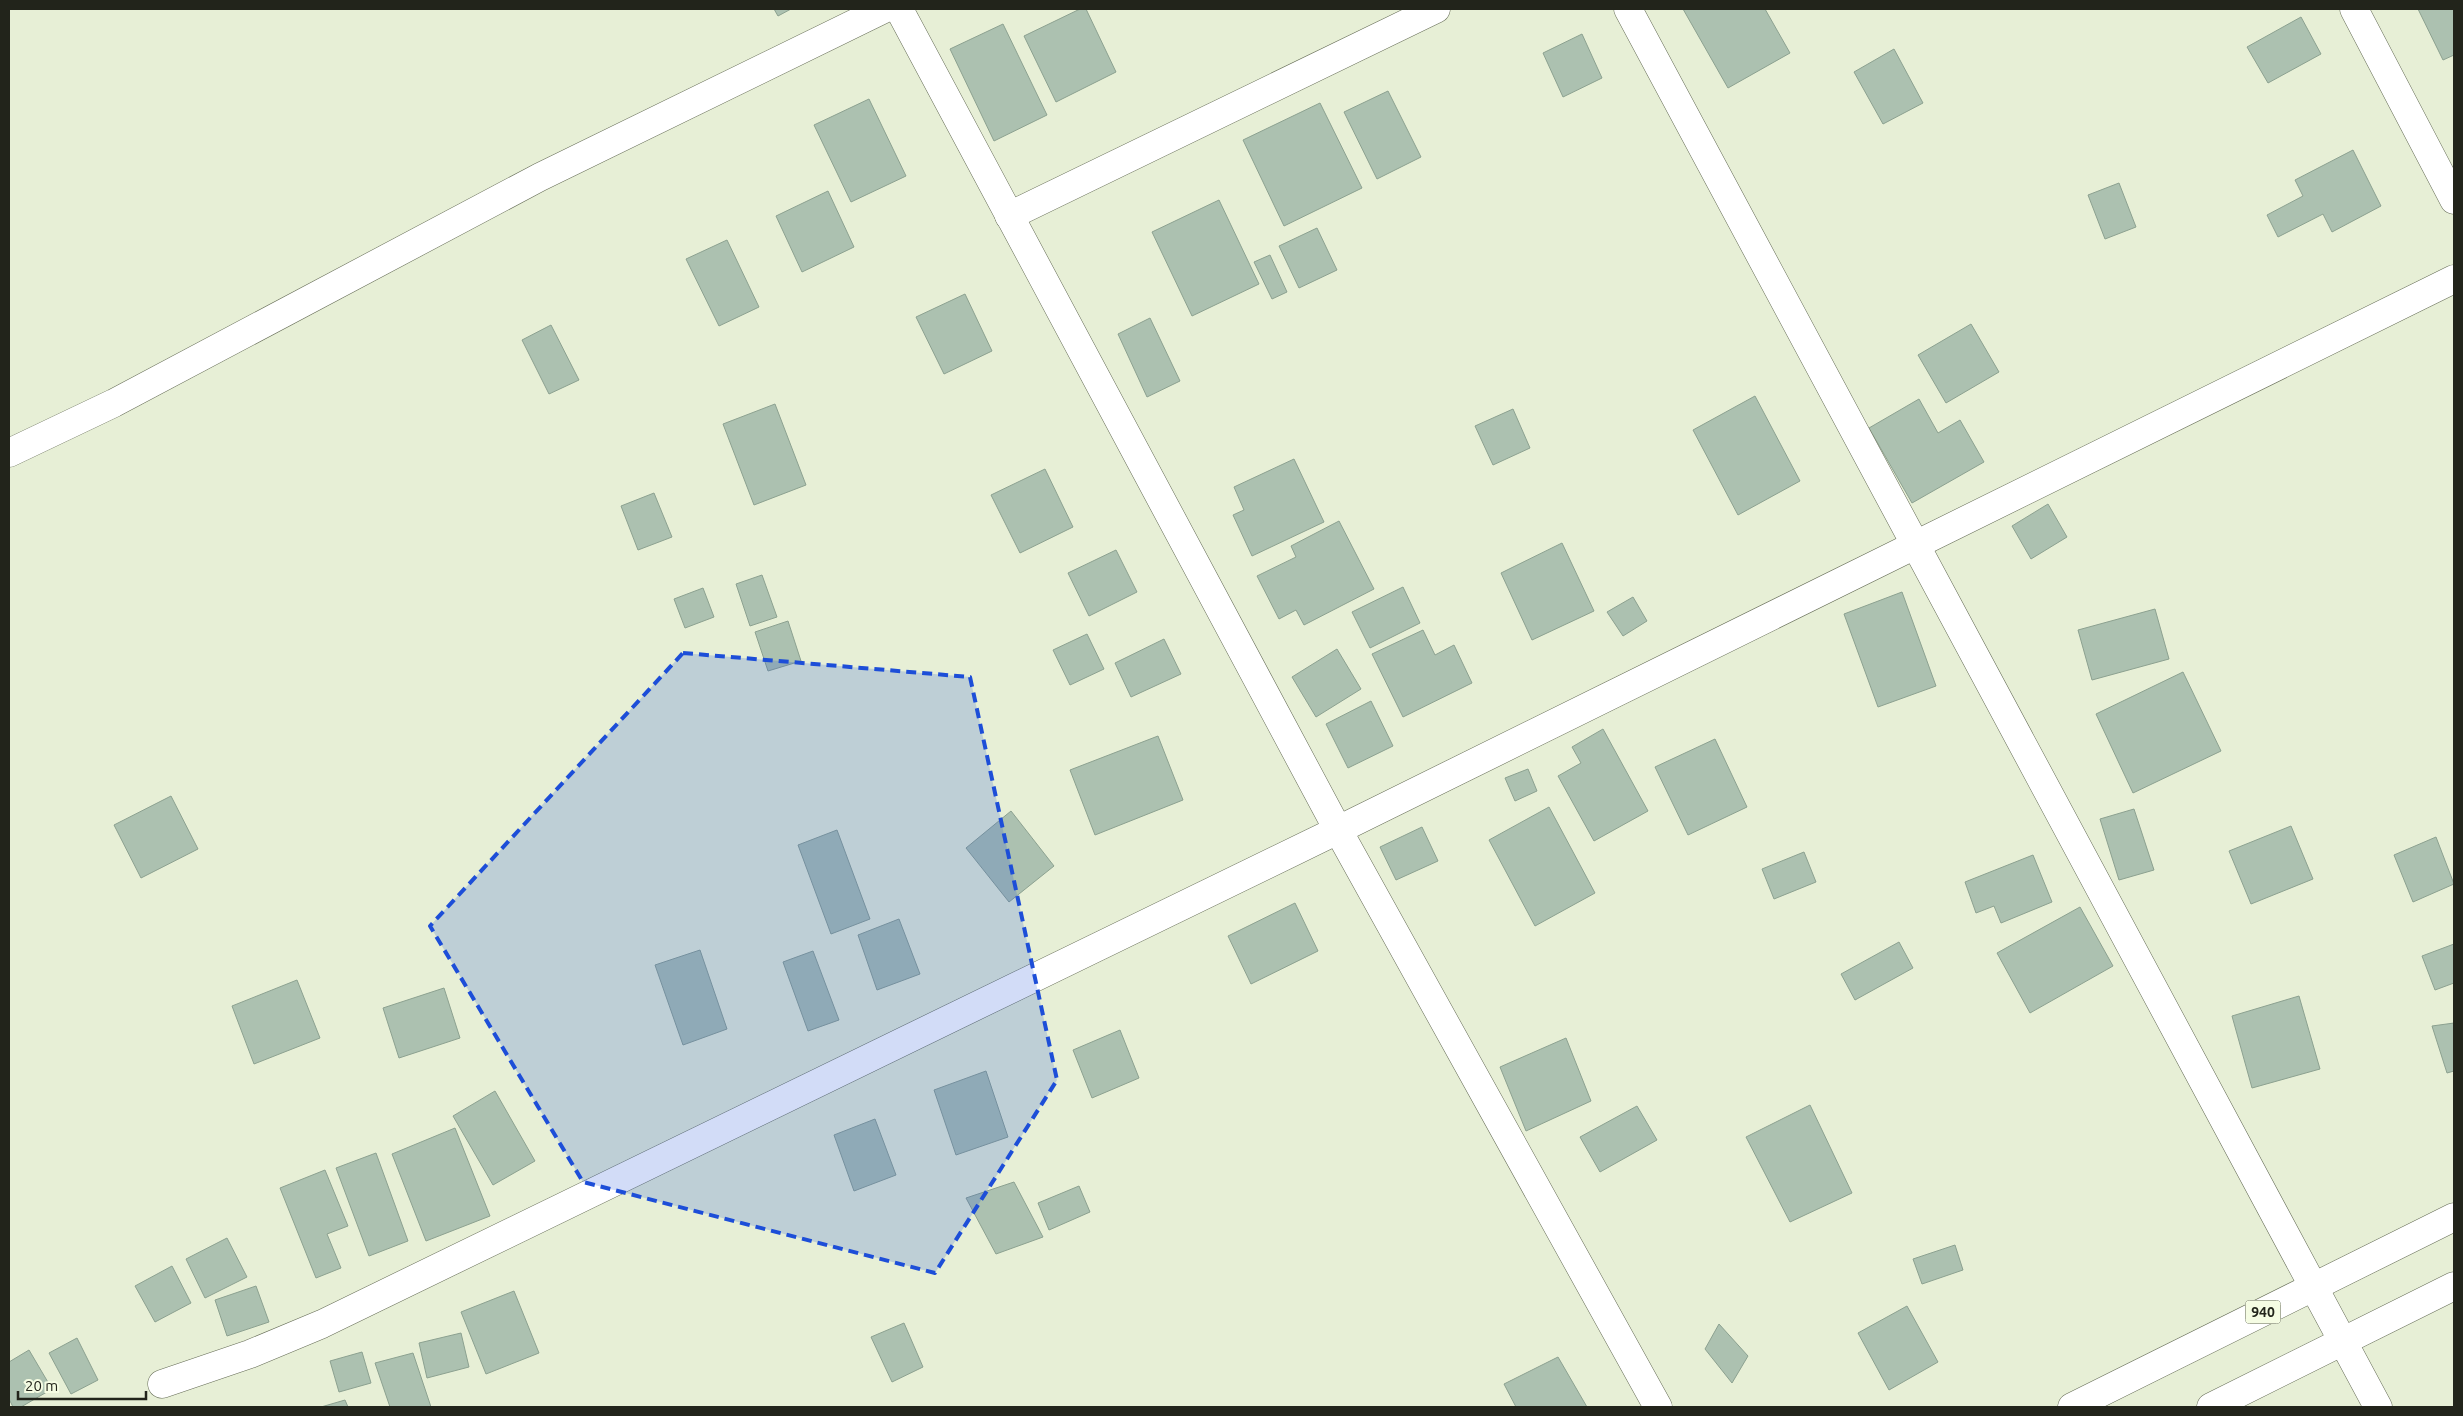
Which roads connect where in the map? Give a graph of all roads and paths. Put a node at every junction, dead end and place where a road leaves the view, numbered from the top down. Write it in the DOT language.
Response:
graph roads {
  1 [pos="884,9"];
  2 [pos="898,9"];
  3 [pos="1436,9"];
  4 [pos="1628,9"];
  5 [pos="2354,9"];
  6 [pos="2454,200"];
  7 [pos="1009,216"];
  8 [pos="2454,279"];
  9 [pos="9,453"];
  10 [pos="1914,545"];
  11 [pos="1338,830"];
  12 [pos="2454,1217"];
  13 [pos="2454,1286"];
  14 [pos="2313,1288"];
  15 [pos="2342,1342"];
  16 [pos="162,1384"];
  17 [pos="1658,1407"];
  18 [pos="2072,1407"];
  19 [pos="2211,1407"];
  20 [pos="2378,1407"];
  1 -- 9 [label="main road"];
  2 -- 7 [label="main road"];
  3 -- 7 [label="main road"];
  4 -- 10 [label="main road"];
  5 -- 6 [label="main road"];
  7 -- 11 [label="main road"];
  8 -- 10 [label="main road"];
  10 -- 11 [label="main road"];
  10 -- 14 [label="main road"];
  11 -- 16 [label="main road"];
  11 -- 17 [label="main road"];
  12 -- 14 [label="main road, 940"];
  13 -- 15 [label="main road"];
  14 -- 15 [label="main road"];
  14 -- 18 [label="main road, 940"];
  15 -- 19 [label="main road"];
  15 -- 20 [label="main road"];
}
